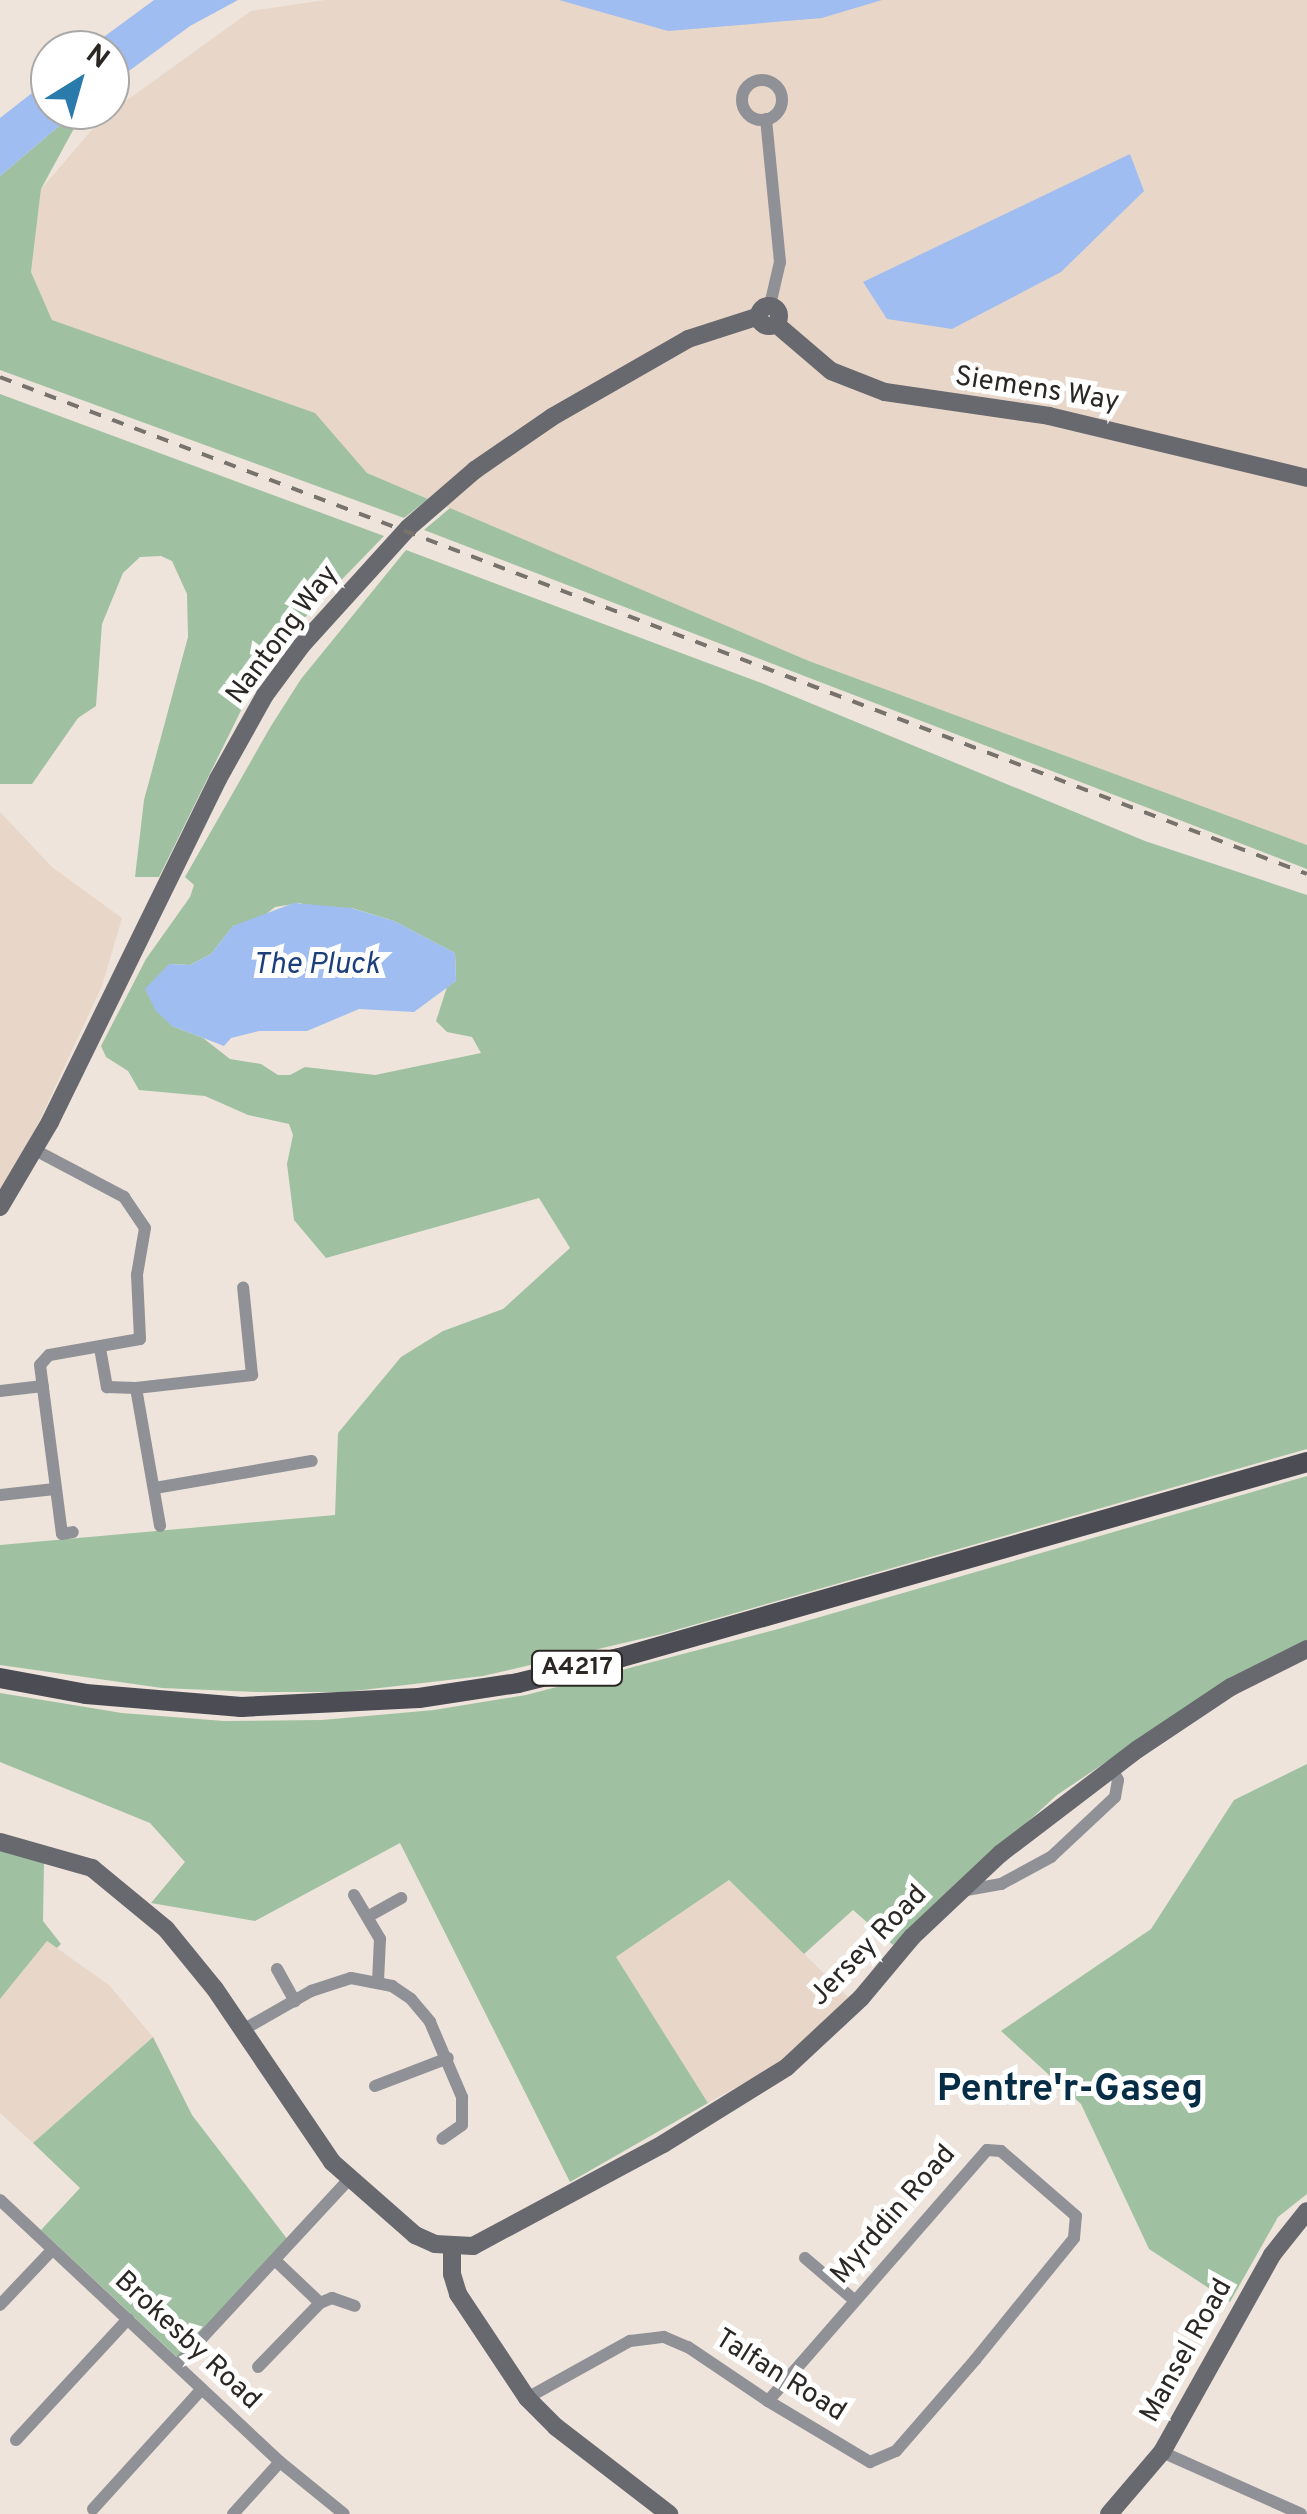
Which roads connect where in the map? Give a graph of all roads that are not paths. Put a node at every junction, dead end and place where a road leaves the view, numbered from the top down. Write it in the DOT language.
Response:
graph roads {
  1 [pos="766,119"];
  2 [pos="768,315"];
  3 [pos="1307,478"];
  4 [pos="36,1150"];
  5 [pos="0,1207"];
  6 [pos="244,1287"];
  7 [pos="100,1348"];
  8 [pos="43,1386"];
  9 [pos="136,1388"];
  10 [pos="0,1391"];
  11 [pos="312,1461"];
  12 [pos="1307,1462"];
  13 [pos="155,1488"];
  14 [pos="55,1489"];
  15 [pos="0,1496"];
  16 [pos="160,1526"];
  17 [pos="73,1532"];
  18 [pos="1307,1649"];
  19 [pos="0,1678"];
  20 [pos="1112,1769"];
  21 [pos="0,1842"];
  22 [pos="961,1891"];
  23 [pos="354,1895"];
  24 [pos="400,1898"];
  25 [pos="369,1916"];
  26 [pos="276,1969"];
  27 [pos="378,1981"];
  28 [pos="295,2001"];
  29 [pos="241,2031"];
  30 [pos="448,2058"];
  31 [pos="374,2086"];
  32 [pos="442,2139"];
  33 [pos="349,2179"];
  34 [pos="0,2200"];
  35 [pos="1307,2211"];
  36 [pos="452,2246"];
  37 [pos="52,2250"];
  38 [pos="805,2258"];
  39 [pos="276,2262"];
  40 [pos="854,2300"];
  41 [pos="320,2303"];
  42 [pos="0,2305"];
  43 [pos="355,2306"];
  44 [pos="128,2319"];
  45 [pos="975,2360"];
  46 [pos="178,2365"];
  47 [pos="258,2367"];
  48 [pos="202,2388"];
  49 [pos="528,2398"];
  50 [pos="768,2401"];
  51 [pos="16,2440"];
  52 [pos="1162,2452"];
  53 [pos="280,2462"];
  54 [pos="92,2509"];
  55 [pos="1120,2510"];
  56 [pos="233,2514"];
  57 [pos="344,2514"];
  58 [pos="669,2514"];
  59 [pos="1300,2514"];
  1 -- 2 [label="street"];
  2 -- 3 [label="street, Siemens Way"];
  2 -- 4 [label="street, Nantong Way"];
  4 -- 5 [label="street, Nantong Way"];
  4 -- 7 [label="street"];
  6 -- 9 [label="street"];
  7 -- 8 [label="street"];
  7 -- 9 [label="street"];
  8 -- 10 [label="street"];
  8 -- 14 [label="street"];
  9 -- 13 [label="street"];
  11 -- 13 [label="street"];
  12 -- 19 [label="main road, A4217"];
  13 -- 16 [label="street"];
  14 -- 15 [label="street"];
  14 -- 17 [label="street"];
  18 -- 20 [label="street, Jersey Road"];
  20 -- 22 [label="street, Jersey Road"];
  20 -- 22 [label="street"];
  21 -- 29 [label="street"];
  22 -- 36 [label="street, Jersey Road"];
  23 -- 25 [label="street"];
  24 -- 25 [label="street"];
  25 -- 27 [label="street"];
  26 -- 28 [label="street"];
  27 -- 28 [label="street"];
  27 -- 30 [label="street"];
  28 -- 29 [label="street"];
  29 -- 33 [label="street"];
  30 -- 31 [label="street"];
  30 -- 32 [label="street"];
  33 -- 36 [label="street"];
  33 -- 39 [label="street"];
  34 -- 37 [label="street, Brokesby Road"];
  35 -- 52 [label="street, Mansel Road"];
  36 -- 49 [label="street"];
  37 -- 42 [label="street"];
  37 -- 44 [label="street, Brokesby Road"];
  38 -- 40 [label="street"];
  39 -- 41 [label="street"];
  39 -- 46 [label="street"];
  40 -- 45 [label="street, Myrddin Road"];
  40 -- 50 [label="street, Myrddin Road"];
  41 -- 43 [label="street"];
  41 -- 47 [label="street"];
  44 -- 46 [label="street, Brokesby Road"];
  44 -- 51 [label="street"];
  45 -- 50 [label="street, Talfan Road"];
  46 -- 48 [label="street, Brokesby Road"];
  48 -- 53 [label="street, Brokesby Road"];
  48 -- 54 [label="street"];
  49 -- 50 [label="street, Talfan Road"];
  49 -- 58 [label="street"];
  52 -- 55 [label="street, Mansel Road"];
  52 -- 59 [label="street"];
  53 -- 56 [label="street"];
  53 -- 57 [label="street, Brokesby Road"];
}
